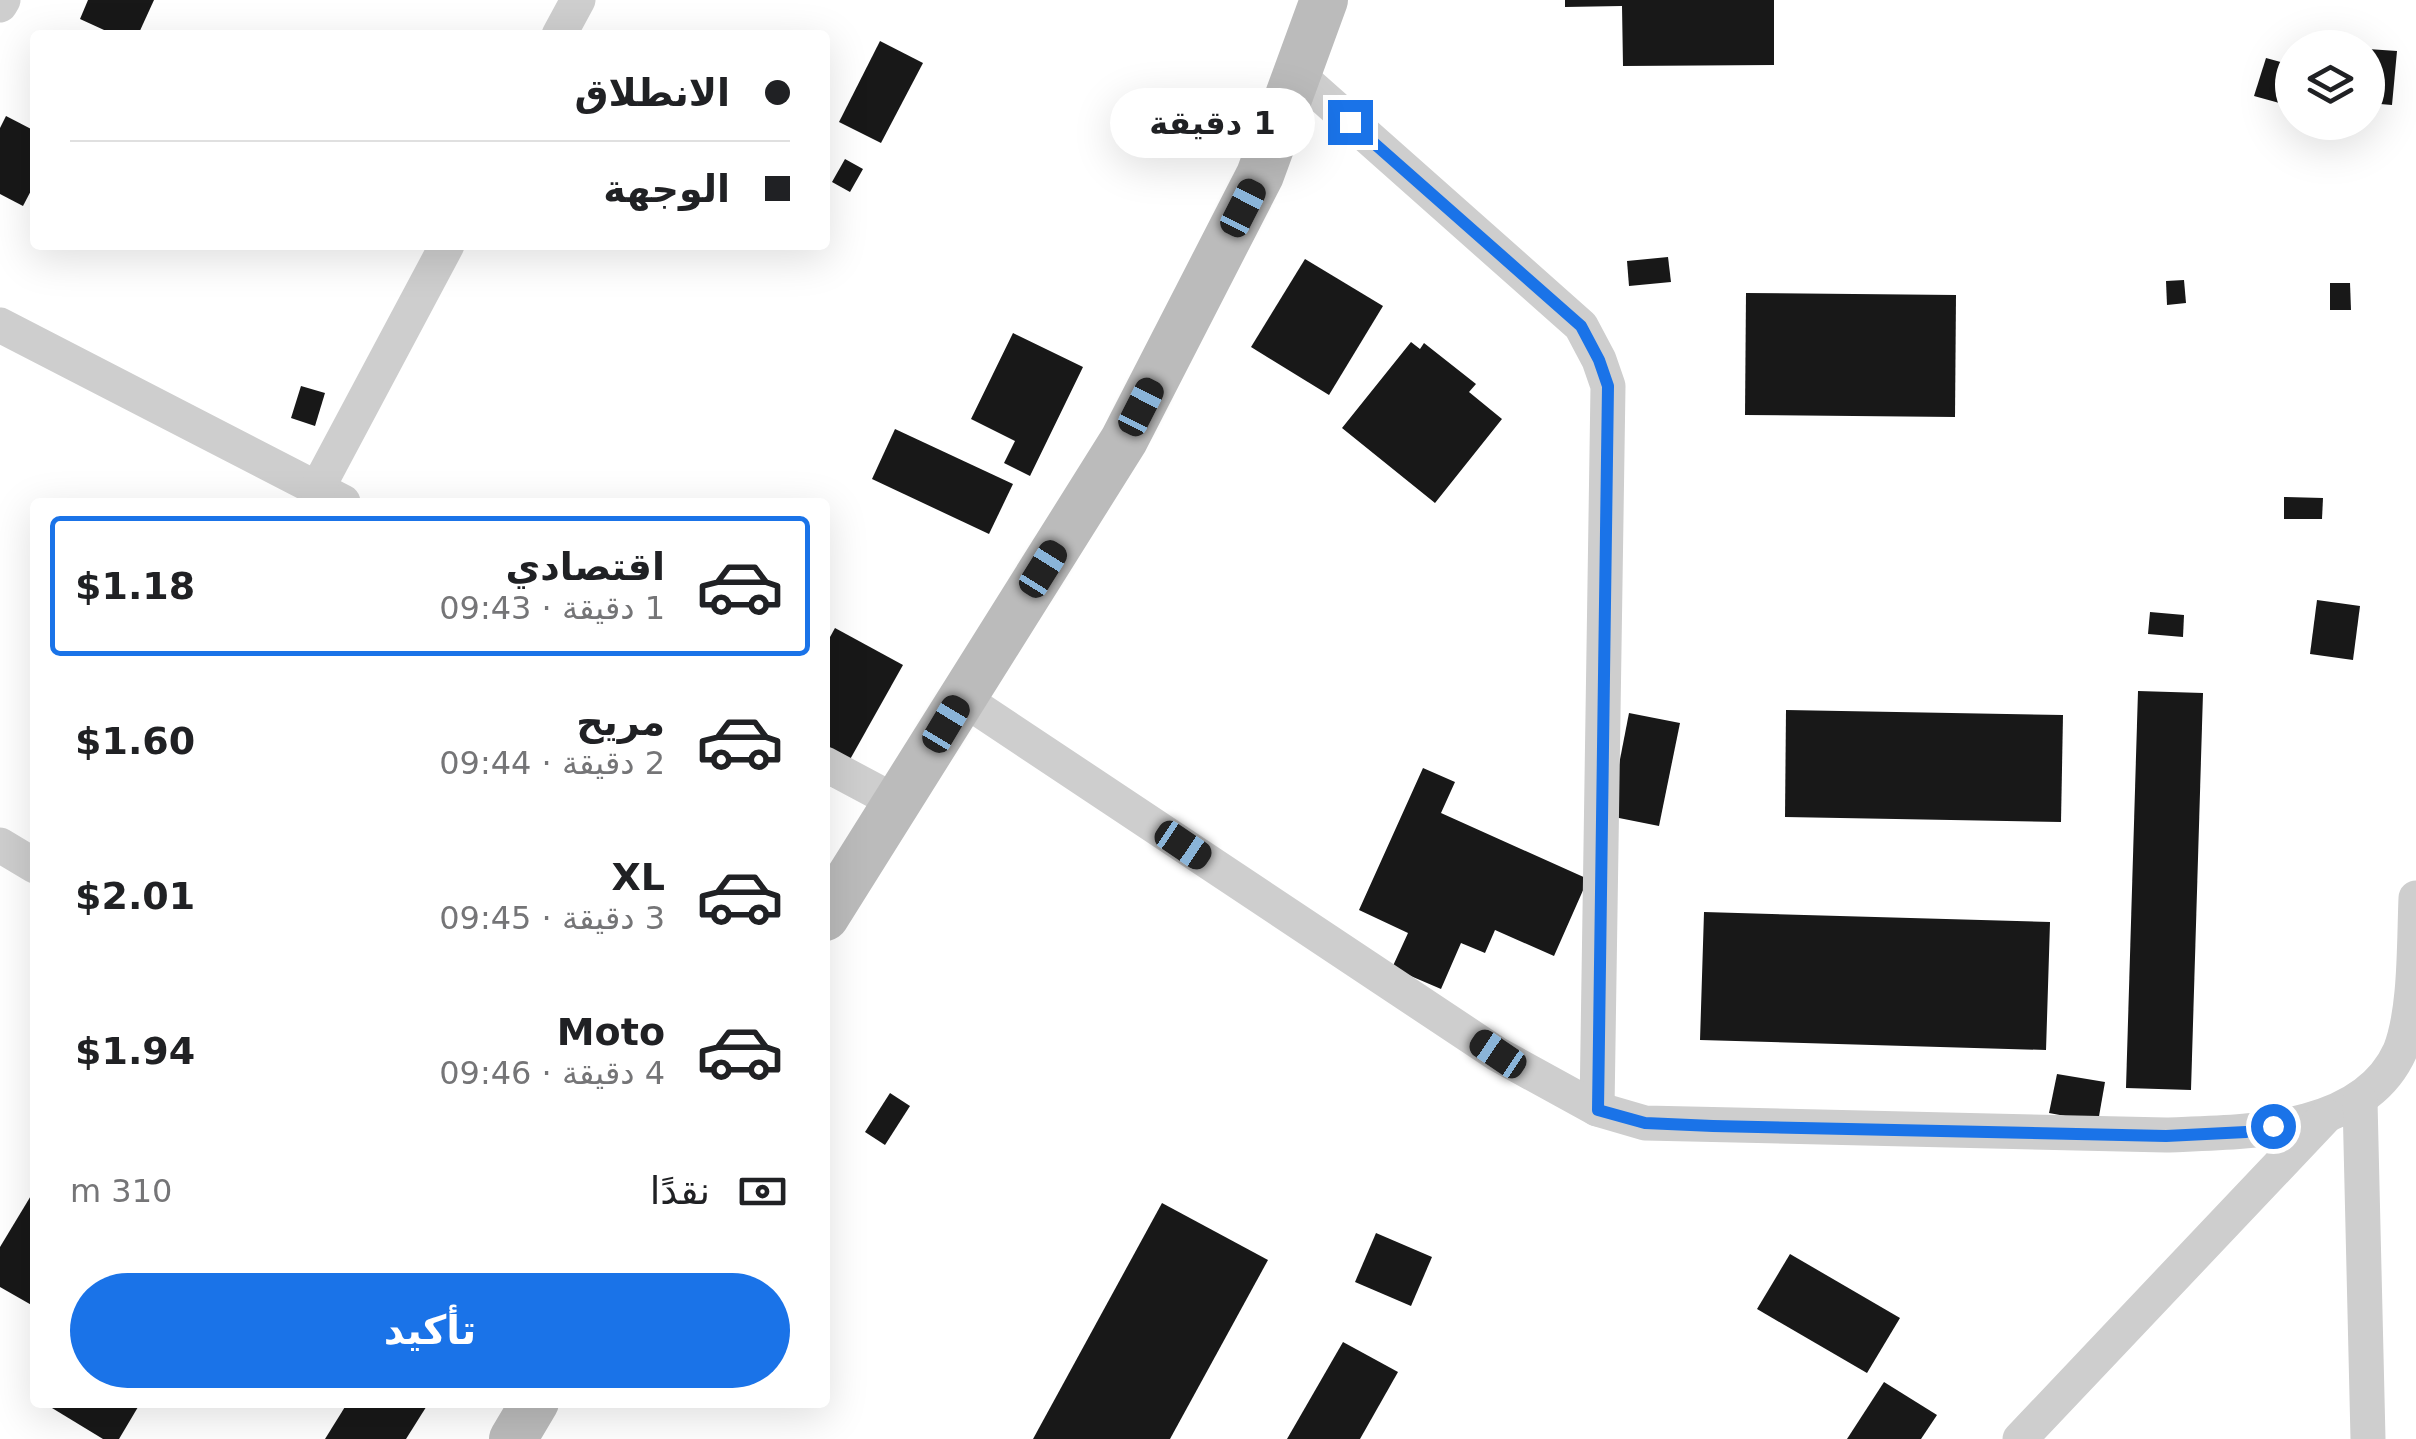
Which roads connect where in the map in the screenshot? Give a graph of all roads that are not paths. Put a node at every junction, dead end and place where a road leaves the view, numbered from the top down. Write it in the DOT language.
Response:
graph roads {
  1 [pos="578,0"];
  2 [pos="1324,0"];
  3 [pos="562,30"];
  4 [pos="1297,74"];
  5 [pos="445,250"];
  6 [pos="0,325"];
  7 [pos="330,496"];
  8 [pos="962,698"];
  9 [pos="830,767"];
  10 [pos="898,803"];
  11 [pos="0,846"];
  12 [pos="30,863"];
  13 [pos="2416,898"];
  14 [pos="830,910"];
  15 [pos="2413,1003"];
  16 [pos="2360,1101"];
  17 [pos="1598,1110"];
  18 [pos="2326,1116"];
  19 [pos="532,1408"];
  20 [pos="512,1439"];
  21 [pos="2020,1439"];
  22 [pos="2368,1439"];
  1 -- 3 [label="street"];
  2 -- 4 [label="main road"];
  4 -- 8 [label="main road"];
  4 -- 17 [label="street"];
  5 -- 7 [label="street"];
  6 -- 7 [label="street"];
  8 -- 10 [label="main road"];
  8 -- 17 [label="street"];
  9 -- 10 [label="street"];
  10 -- 14 [label="main road"];
  11 -- 12 [label="street"];
  13 -- 15 [label="street"];
  15 -- 16 [label="street"];
  16 -- 18 [label="street"];
  16 -- 22 [label="street"];
  17 -- 18 [label="street"];
  18 -- 21 [label="street"];
  19 -- 20 [label="main road"];
}
